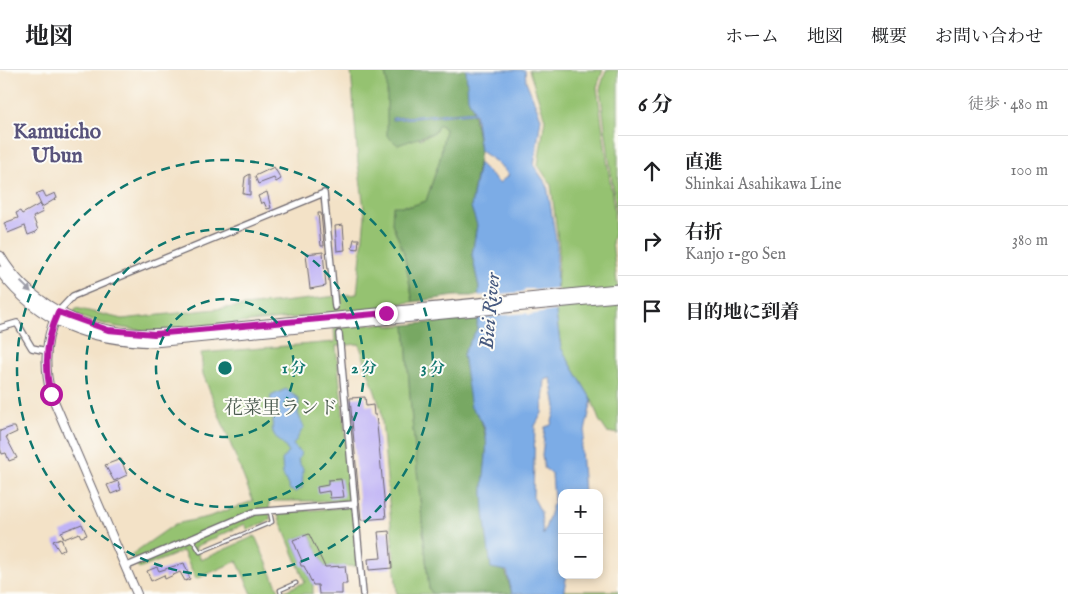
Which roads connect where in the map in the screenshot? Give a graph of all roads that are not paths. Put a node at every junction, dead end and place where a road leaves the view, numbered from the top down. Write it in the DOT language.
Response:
graph roads {
  1 [pos="0,256"];
  2 [pos="0,271"];
  3 [pos="618,289"];
  4 [pos="618,297"];
  5 [pos="335,307"];
  6 [pos="56,316"];
  7 [pos="386,316"];
  8 [pos="0,328"];
  9 [pos="339,334"];
  10 [pos="47,350"];
  11 [pos="354,504"];
  12 [pos="270,512"];
  13 [pos="191,537"];
  14 [pos="125,567"];
  15 [pos="296,583"];
  16 [pos="137,594"];
  17 [pos="282,594"];
  18 [pos="363,594"];
  1 -- 6 [label="main road, one-way"];
  2 -- 6 [label="main road"];
  3 -- 7 [label="main road"];
  4 -- 7 [label="main road"];
  5 -- 6 [label="street"];
  6 -- 7 [label="main road"];
  6 -- 10 [label="main road"];
  8 -- 10 [label="street"];
  9 -- 11 [label="street"];
  10 -- 14 [label="main road"];
  11 -- 12 [label="street"];
  11 -- 18 [label="street"];
  12 -- 13 [label="street"];
  12 -- 13 [label="lane"];
  13 -- 14 [label="street"];
  14 -- 16 [label="main road"];
  15 -- 17 [label="lane"];
}
